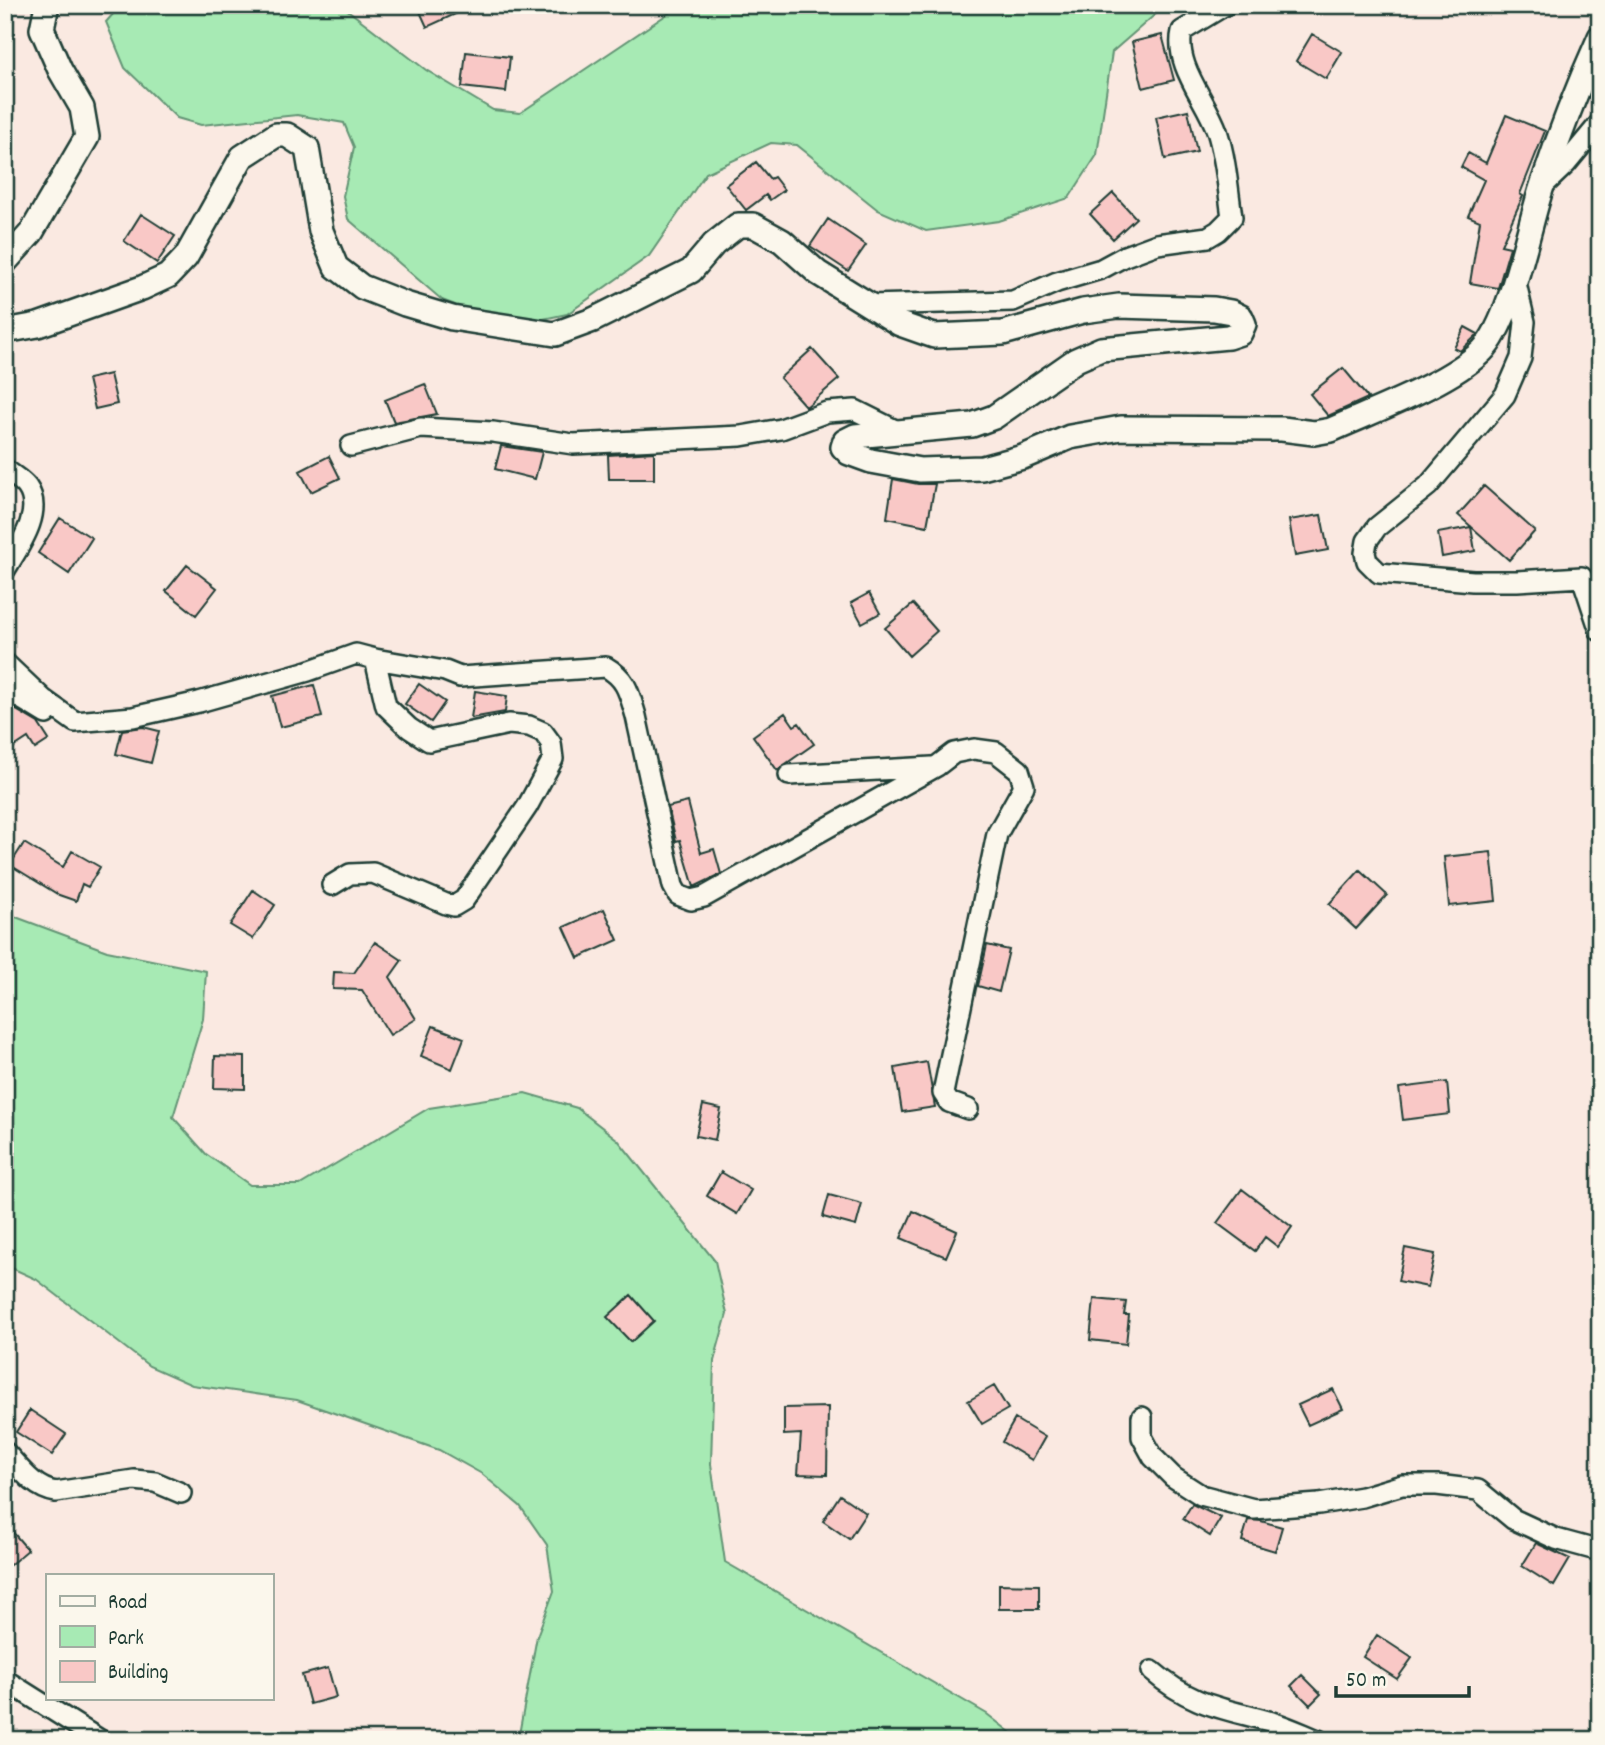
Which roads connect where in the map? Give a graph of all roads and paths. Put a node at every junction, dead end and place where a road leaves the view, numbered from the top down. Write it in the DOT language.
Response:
graph roads {
  1 [pos="47,5"];
  2 [pos="1225,5"];
  3 [pos="1600,37"];
  4 [pos="1600,122"];
  5 [pos="1541,187"];
  6 [pos="5,262"];
  7 [pos="1515,279"];
  8 [pos="869,305"];
  9 [pos="5,331"];
  10 [pos="897,431"];
  11 [pos="351,446"];
  12 [pos="5,469"];
  13 [pos="5,570"];
  14 [pos="1600,631"];
  15 [pos="375,659"];
  16 [pos="5,663"];
  17 [pos="5,689"];
  18 [pos="75,722"];
  19 [pos="937,766"];
  20 [pos="789,775"];
  21 [pos="332,885"];
  22 [pos="968,1109"];
  23 [pos="1142,1417"];
  24 [pos="5,1452"];
  25 [pos="181,1493"];
  26 [pos="1600,1550"];
  27 [pos="1152,1671"];
  28 [pos="5,1680"];
  29 [pos="100,1740"];
  30 [pos="1318,1740"];
  1 -- 6 [label="street"];
  2 -- 8 [label="street"];
  3 -- 5 [label="street"];
  4 -- 5 [label="street"];
  5 -- 7 [label="street"];
  7 -- 10 [label="street"];
  7 -- 14 [label="street"];
  8 -- 9 [label="street"];
  8 -- 10 [label="street"];
  10 -- 11 [label="street"];
  12 -- 13 [label="street"];
  15 -- 18 [label="street"];
  15 -- 19 [label="street"];
  15 -- 21 [label="street"];
  16 -- 18 [label="street"];
  17 -- 18 [label="street"];
  19 -- 20 [label="street"];
  19 -- 22 [label="street"];
  23 -- 26 [label="street"];
  24 -- 25 [label="street"];
  27 -- 30 [label="street"];
  28 -- 29 [label="street"];
}
